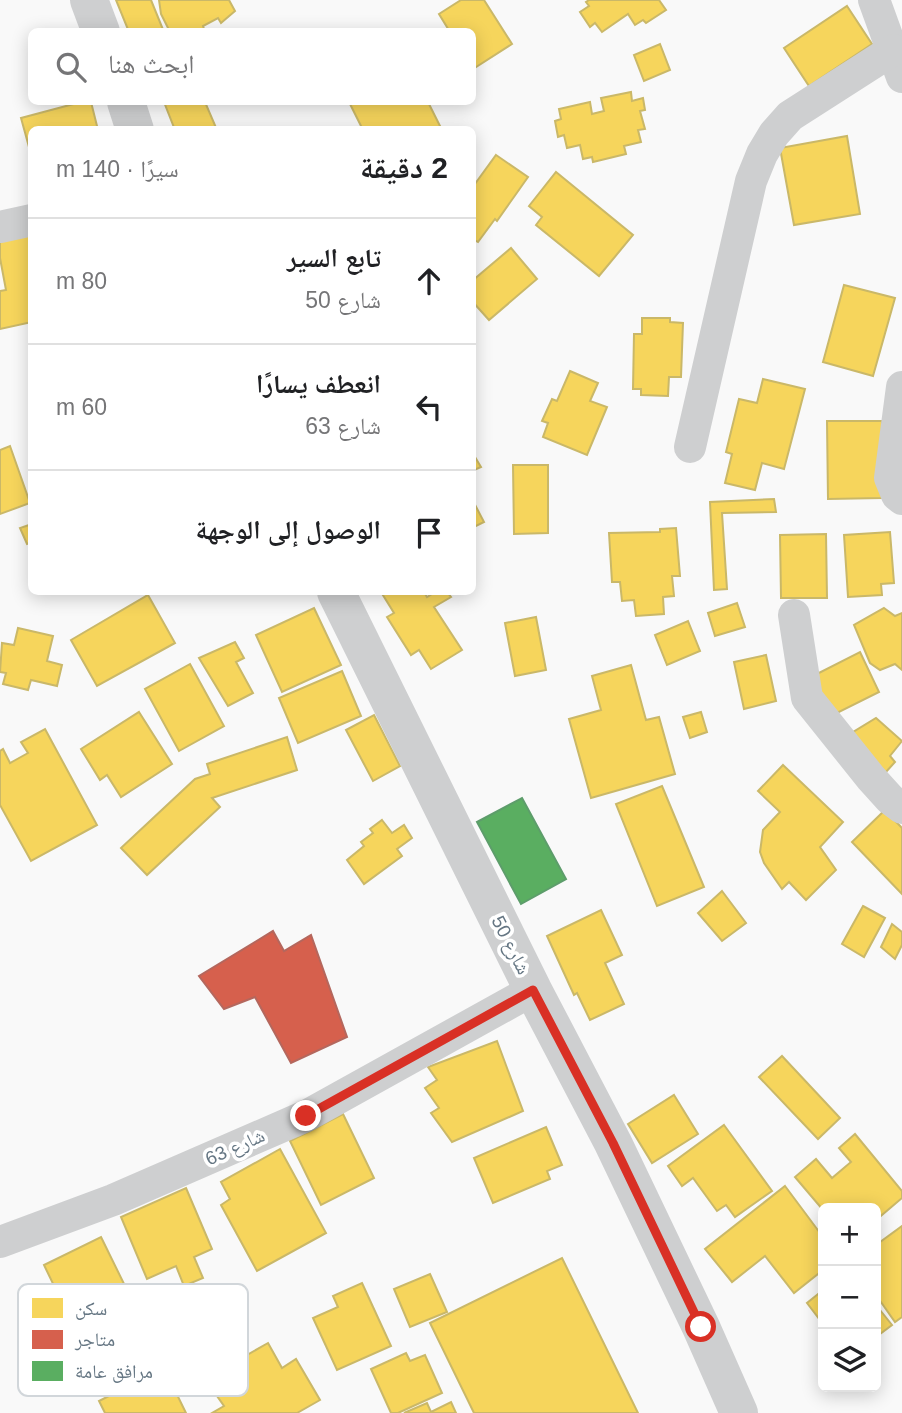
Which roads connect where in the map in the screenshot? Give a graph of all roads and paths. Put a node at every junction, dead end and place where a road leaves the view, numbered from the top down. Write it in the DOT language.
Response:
graph roads {
  1 [pos="89,0"];
  2 [pos="874,0"];
  3 [pos="100,28"];
  4 [pos="898,63"];
  5 [pos="127,105"];
  6 [pos="134,126"];
  7 [pos="28,221"];
  8 [pos="0,227"];
  9 [pos="902,387"];
  10 [pos="690,447"];
  11 [pos="902,499"];
  12 [pos="337,595"];
  13 [pos="794,615"];
  14 [pos="902,808"];
  15 [pos="533,990"];
  16 [pos="0,1242"];
  17 [pos="739,1413"];
  1 -- 3 [label="street"];
  2 -- 4 [label="street"];
  4 -- 10 [label="street"];
  5 -- 6 [label="street"];
  7 -- 8 [label="street"];
  9 -- 11 [label="street"];
  12 -- 15 [label="street, شارع 50"];
  13 -- 14 [label="street"];
  15 -- 16 [label="street, شارع 63"];
  15 -- 17 [label="street, شارع 50"];
}
